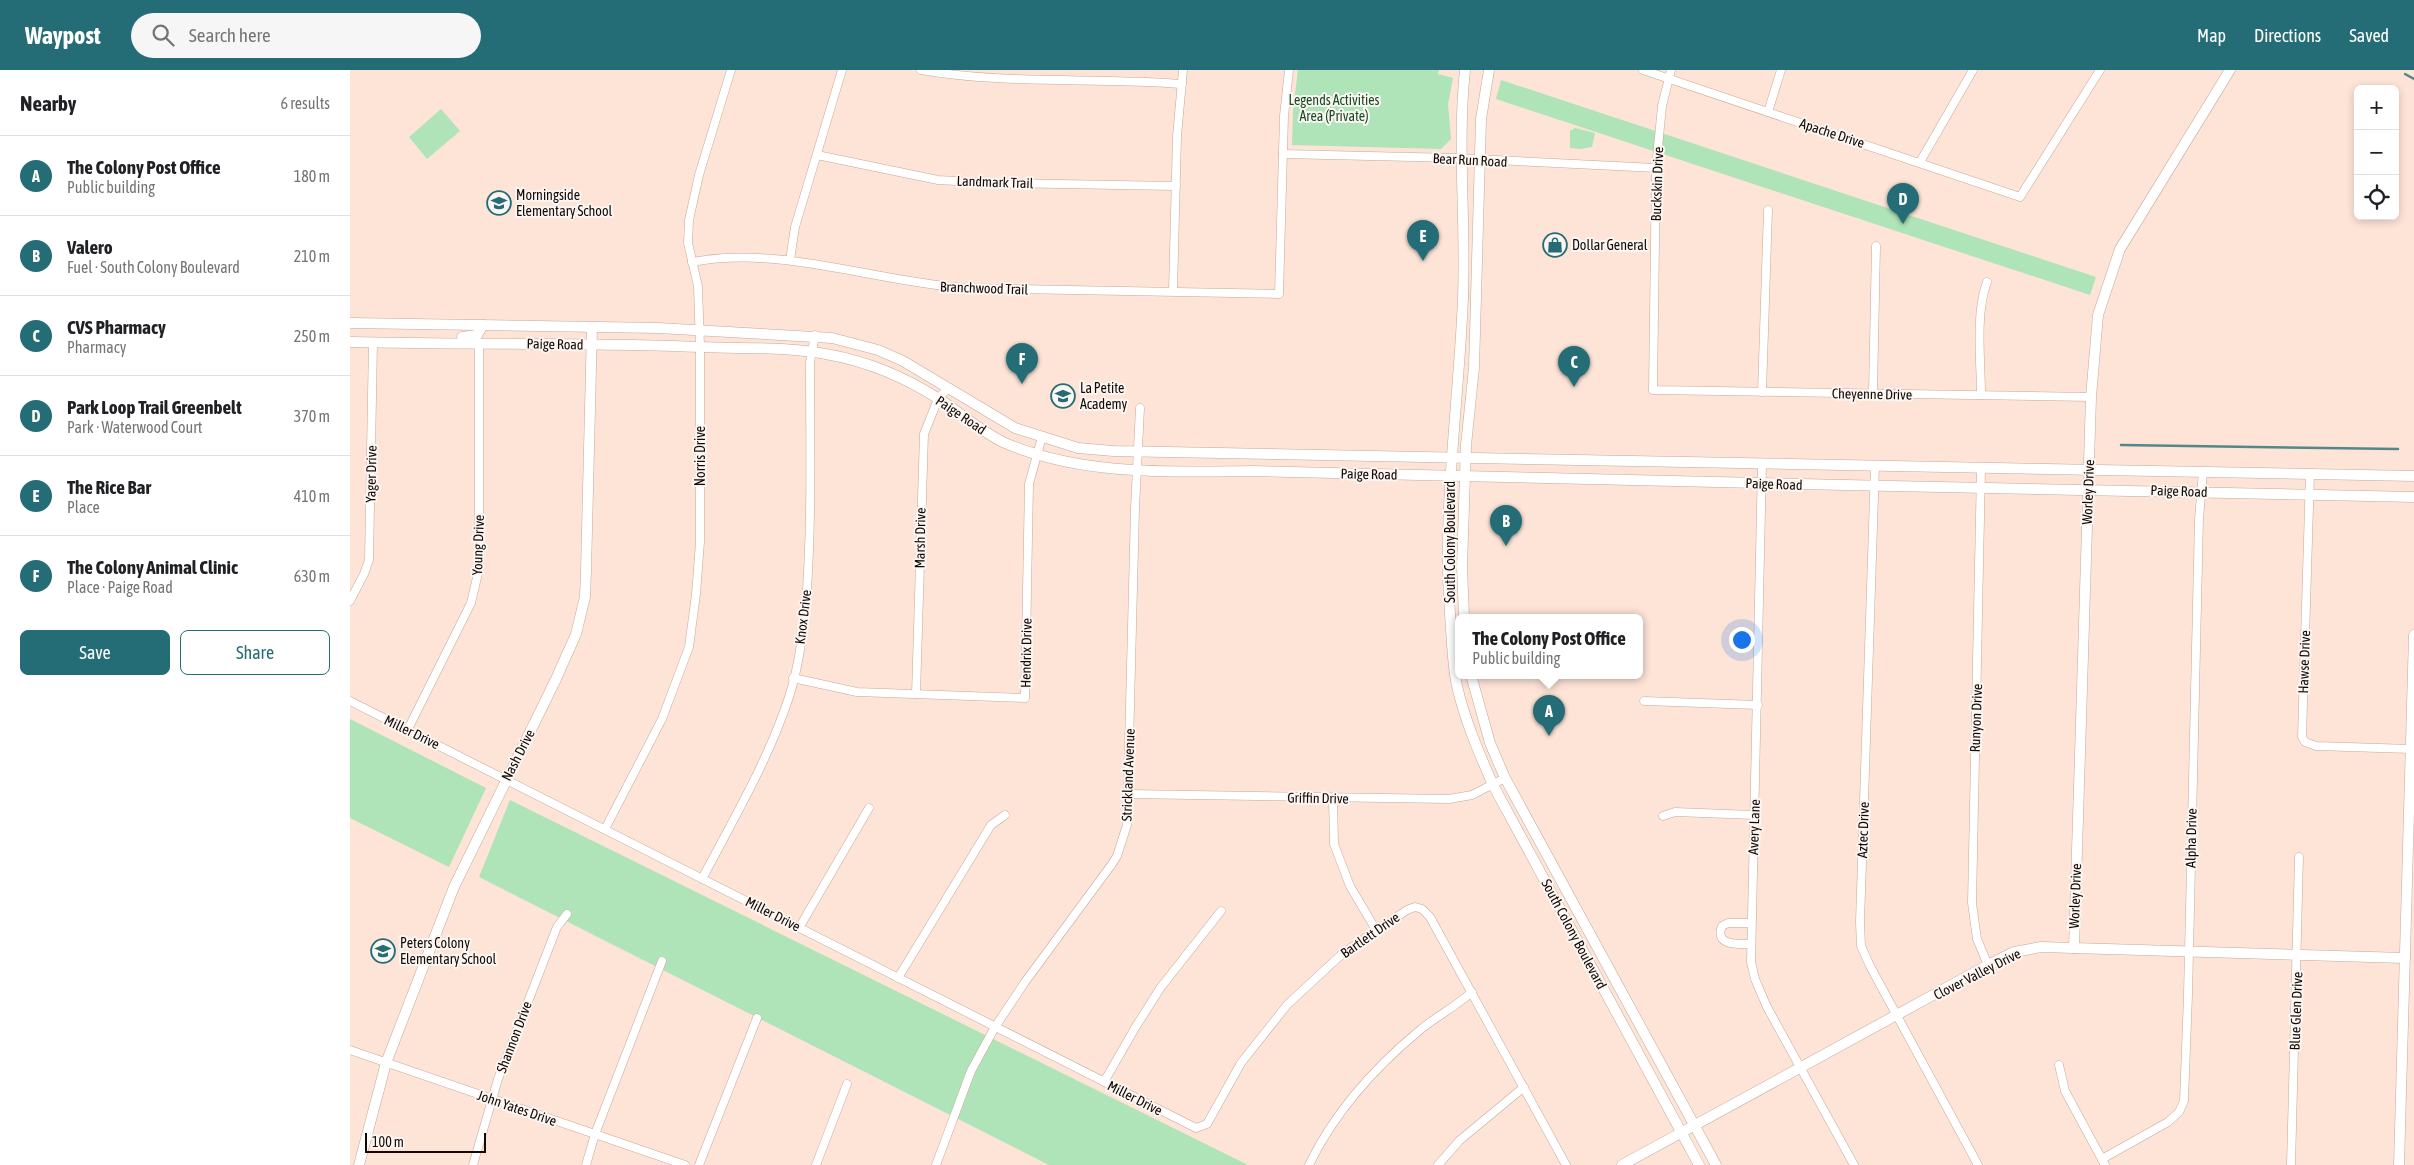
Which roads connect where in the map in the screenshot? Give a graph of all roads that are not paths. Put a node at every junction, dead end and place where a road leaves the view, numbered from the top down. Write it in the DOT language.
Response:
graph roads {
  1 [pos="732,70"];
  2 [pos="842,70"];
  3 [pos="921,70"];
  4 [pos="1066,70"];
  5 [pos="1184,70"];
  6 [pos="1289,70"];
  7 [pos="1465,70"];
  8 [pos="1489,70"];
  9 [pos="1643,70"];
  10 [pos="1671,70"];
  11 [pos="1781,70"];
  12 [pos="1973,70"];
  13 [pos="2100,70"];
  14 [pos="2230,70"];
  15 [pos="957,73"];
  16 [pos="1066,79"];
  17 [pos="1669,79"];
  18 [pos="1182,84"];
  19 [pos="1768,112"];
  20 [pos="1283,154"];
  21 [pos="817,155"];
  22 [pos="1461,159"];
  23 [pos="1480,160"];
  24 [pos="1920,162"];
  25 [pos="1656,168"];
  26 [pos="1176,186"];
  27 [pos="1768,210"];
  28 [pos="1876,246"];
  29 [pos="790,260"];
  30 [pos="692,262"];
  31 [pos="1464,281"];
  32 [pos="1477,282"];
  33 [pos="1987,282"];
  34 [pos="1173,291"];
  35 [pos="350,323"];
  36 [pos="484,325"];
  37 [pos="592,328"];
  38 [pos="700,330"];
  39 [pos="815,335"];
  40 [pos="350,342"];
  41 [pos="373,342"];
  42 [pos="426,342"];
  43 [pos="479,343"];
  44 [pos="592,344"];
  45 [pos="700,347"];
  46 [pos="1474,351"];
  47 [pos="812,352"];
  48 [pos="1459,362"];
  49 [pos="948,388"];
  50 [pos="1653,390"];
  51 [pos="1762,392"];
  52 [pos="1873,394"];
  53 [pos="1981,395"];
  54 [pos="2091,397"];
  55 [pos="938,399"];
  56 [pos="1140,408"];
  57 [pos="1042,437"];
  58 [pos="1138,452"];
  59 [pos="1037,454"];
  60 [pos="1299,455"];
  61 [pos="1451,458"];
  62 [pos="1466,458"];
  63 [pos="1582,461"];
  64 [pos="1762,464"];
  65 [pos="1874,466"];
  66 [pos="1981,469"];
  67 [pos="1137,470"];
  68 [pos="2089,470"];
  69 [pos="2202,472"];
  70 [pos="1299,473"];
  71 [pos="2310,474"];
  72 [pos="1450,476"];
  73 [pos="1465,476"];
  74 [pos="2414,476"];
  75 [pos="1585,479"];
  76 [pos="1762,483"];
  77 [pos="1874,487"];
  78 [pos="1981,488"];
  79 [pos="2088,489"];
  80 [pos="2201,492"];
  81 [pos="2310,494"];
  82 [pos="2414,497"];
  83 [pos="350,601"];
  84 [pos="1464,614"];
  85 [pos="2414,635"];
  86 [pos="1455,638"];
  87 [pos="793,678"];
  88 [pos="1457,679"];
  89 [pos="1472,679"];
  90 [pos="916,694"];
  91 [pos="1644,700"];
  92 [pos="350,701"];
  93 [pos="1477,701"];
  94 [pos="1758,705"];
  95 [pos="1466,716"];
  96 [pos="407,730"];
  97 [pos="2411,749"];
  98 [pos="1505,778"];
  99 [pos="505,779"];
  100 [pos="1493,785"];
  101 [pos="1128,794"];
  102 [pos="1332,798"];
  103 [pos="869,808"];
  104 [pos="1006,814"];
  105 [pos="1754,815"];
  106 [pos="1663,816"];
  107 [pos="605,829"];
  108 [pos="2298,857"];
  109 [pos="702,879"];
  110 [pos="1221,911"];
  111 [pos="568,914"];
  112 [pos="1583,922"];
  113 [pos="1751,923"];
  114 [pos="800,928"];
  115 [pos="1570,929"];
  116 [pos="1376,930"];
  117 [pos="1750,944"];
  118 [pos="2074,948"];
  119 [pos="2189,952"];
  120 [pos="2298,955"];
  121 [pos="2405,958"];
  122 [pos="662,960"];
  123 [pos="1988,966"];
  124 [pos="898,978"];
  125 [pos="1472,992"];
  126 [pos="1897,1016"];
  127 [pos="757,1018"];
  128 [pos="995,1027"];
  129 [pos="350,1050"];
  130 [pos="386,1063"];
  131 [pos="2059,1065"];
  132 [pos="1801,1068"];
  133 [pos="1104,1082"];
  134 [pos="847,1084"];
  135 [pos="1524,1088"];
  136 [pos="491,1100"];
  137 [pos="1694,1126"];
  138 [pos="1196,1128"];
  139 [pos="1681,1133"];
  140 [pos="595,1134"];
  141 [pos="2104,1162"];
  142 [pos="359,1165"];
  143 [pos="473,1165"];
  144 [pos="586,1165"];
  145 [pos="685,1165"];
  146 [pos="700,1165"];
  147 [pos="816,1165"];
  148 [pos="936,1165"];
  149 [pos="1309,1165"];
  150 [pos="1438,1165"];
  151 [pos="1566,1165"];
  152 [pos="1622,1165"];
  153 [pos="1698,1165"];
  154 [pos="1716,1165"];
  155 [pos="1854,1165"];
  156 [pos="1978,1165"];
  157 [pos="2291,1165"];
  158 [pos="2399,1165"];
  1 -- 30 [label="street, Norris Drive"];
  2 -- 21 [label="street"];
  3 -- 15 [label="street"];
  4 -- 16 [label="street"];
  5 -- 18 [label="street"];
  6 -- 20 [label="street"];
  7 -- 22 [label="main road, South Colony Boulevard"];
  8 -- 23 [label="main road, South Colony Boulevard"];
  9 -- 17 [label="street, Apache Drive"];
  10 -- 17 [label="street, Buckskin Drive"];
  11 -- 19 [label="street"];
  12 -- 24 [label="street"];
  13 -- 24 [label="street, Apache Drive"];
  14 -- 54 [label="main road, Worley Drive"];
  15 -- 16 [label="street"];
  16 -- 18 [label="street"];
  17 -- 19 [label="street, Apache Drive"];
  17 -- 25 [label="street, Buckskin Drive"];
  18 -- 26 [label="street"];
  19 -- 24 [label="street, Apache Drive"];
  20 -- 22 [label="street, Bear Run Road"];
  20 -- 34 [label="street, Branchwood Trail"];
  21 -- 26 [label="street, Landmark Trail"];
  21 -- 29 [label="street"];
  22 -- 23 [label="street, Bear Run Road"];
  22 -- 31 [label="main road, South Colony Boulevard"];
  23 -- 25 [label="street, Bear Run Road"];
  23 -- 32 [label="main road, South Colony Boulevard"];
  25 -- 50 [label="street, Buckskin Drive"];
  26 -- 34 [label="street"];
  27 -- 51 [label="street"];
  28 -- 52 [label="street"];
  29 -- 30 [label="street, Branchwood Trail"];
  29 -- 34 [label="street, Branchwood Trail"];
  30 -- 38 [label="street, Norris Drive"];
  31 -- 32 [label="main road"];
  31 -- 48 [label="main road, South Colony Boulevard"];
  32 -- 46 [label="main road, South Colony Boulevard"];
  33 -- 53 [label="street"];
  35 -- 36 [label="main road, Paige Road"];
  36 -- 37 [label="main road, Paige Road"];
  36 -- 42 [label="main road"];
  37 -- 38 [label="main road, Paige Road"];
  37 -- 44 [label="main road, Nash Drive"];
  38 -- 39 [label="main road, Paige Road"];
  38 -- 45 [label="street, Norris Drive"];
  39 -- 47 [label="street, Knox Drive"];
  39 -- 49 [label="main road, Paige Road"];
  40 -- 41 [label="main road, Paige Road"];
  41 -- 42 [label="main road, Paige Road"];
  41 -- 83 [label="street, Yager Drive"];
  42 -- 43 [label="main road, Paige Road"];
  43 -- 44 [label="main road, Paige Road"];
  43 -- 96 [label="street, Young Drive"];
  44 -- 45 [label="main road, Paige Road"];
  44 -- 99 [label="main road, Nash Drive"];
  45 -- 47 [label="main road, Paige Road"];
  45 -- 107 [label="street, Norris Drive"];
  46 -- 48 [label="main road"];
  46 -- 62 [label="main road, South Colony Boulevard"];
  47 -- 55 [label="main road, Paige Road"];
  47 -- 87 [label="street, Knox Drive"];
  48 -- 61 [label="main road, South Colony Boulevard"];
  49 -- 55 [label="street, Marsh Drive"];
  49 -- 57 [label="main road, Paige Road"];
  50 -- 51 [label="street, Cheyenne Drive"];
  51 -- 52 [label="street, Cheyenne Drive"];
  52 -- 53 [label="street, Cheyenne Drive"];
  53 -- 54 [label="street, Cheyenne Drive"];
  54 -- 68 [label="main road, Worley Drive"];
  55 -- 59 [label="main road, Paige Road"];
  55 -- 90 [label="street, Marsh Drive"];
  56 -- 58 [label="street, Strickland Avenue"];
  57 -- 58 [label="main road, Paige Road"];
  57 -- 59 [label="street, Hendrix Drive"];
  58 -- 60 [label="main road, Paige Road"];
  58 -- 67 [label="street, Strickland Avenue"];
  59 -- 67 [label="main road, Paige Road"];
  59 -- 90 [label="street, Hendrix Drive"];
  60 -- 61 [label="main road, Paige Road"];
  60 -- 70 [label="main road"];
  61 -- 62 [label="main road, Paige Road"];
  61 -- 72 [label="main road, South Colony Boulevard"];
  62 -- 63 [label="main road, Paige Road"];
  62 -- 73 [label="main road, South Colony Boulevard"];
  63 -- 64 [label="main road, Paige Road"];
  63 -- 75 [label="main road"];
  64 -- 65 [label="main road, Paige Road"];
  64 -- 76 [label="street, Avery Lane"];
  65 -- 66 [label="main road, Paige Road"];
  65 -- 77 [label="street, Aztec Drive"];
  66 -- 68 [label="main road, Paige Road"];
  66 -- 78 [label="street, Runyon Drive"];
  67 -- 70 [label="main road, Paige Road"];
  67 -- 101 [label="street, Strickland Avenue"];
  68 -- 69 [label="main road, Paige Road"];
  68 -- 79 [label="main road, Worley Drive"];
  69 -- 71 [label="main road, Paige Road"];
  69 -- 80 [label="street, Alpha Drive"];
  70 -- 72 [label="main road, Paige Road"];
  71 -- 74 [label="main road, Paige Road"];
  71 -- 81 [label="street, Hawse Drive"];
  72 -- 73 [label="main road, Paige Road"];
  72 -- 86 [label="main road, South Colony Boulevard"];
  73 -- 75 [label="main road, Paige Road"];
  73 -- 84 [label="main road, South Colony Boulevard"];
  75 -- 76 [label="main road, Paige Road"];
  76 -- 77 [label="main road, Paige Road"];
  76 -- 94 [label="street, Avery Lane"];
  77 -- 78 [label="main road, Paige Road"];
  77 -- 126 [label="street, Aztec Drive"];
  78 -- 79 [label="main road, Paige Road"];
  78 -- 123 [label="street, Runyon Drive"];
  79 -- 80 [label="main road, Paige Road"];
  79 -- 118 [label="main road, Worley Drive"];
  80 -- 81 [label="main road, Paige Road"];
  80 -- 119 [label="street, Alpha Drive"];
  81 -- 82 [label="main road, Paige Road"];
  81 -- 97 [label="street, Hawse Drive"];
  85 -- 97 [label="main road"];
  87 -- 90 [label="street, Hendrix Drive"];
  87 -- 109 [label="street, Knox Drive"];
  88 -- 95 [label="main road, South Colony Boulevard"];
  89 -- 93 [label="main road, South Colony Boulevard"];
  91 -- 94 [label="street"];
  92 -- 96 [label="street, Miller Drive"];
  93 -- 95 [label="main road"];
  93 -- 98 [label="main road, South Colony Boulevard"];
  94 -- 105 [label="street, Avery Lane"];
  95 -- 100 [label="main road, South Colony Boulevard"];
  96 -- 99 [label="street, Miller Drive"];
  97 -- 121 [label="main road"];
  98 -- 100 [label="street, Griffin Drive"];
  98 -- 112 [label="main road, South Colony Boulevard"];
  99 -- 107 [label="street, Miller Drive"];
  99 -- 130 [label="main road, Nash Drive"];
  100 -- 102 [label="street, Griffin Drive"];
  100 -- 115 [label="main road, South Colony Boulevard"];
  101 -- 102 [label="street, Griffin Drive"];
  101 -- 128 [label="street, Strickland Avenue"];
  102 -- 116 [label="street"];
  103 -- 114 [label="street"];
  104 -- 124 [label="street"];
  105 -- 106 [label="street"];
  105 -- 113 [label="street, Avery Lane"];
  107 -- 109 [label="street, Miller Drive"];
  108 -- 120 [label="street, Blue Glen Drive"];
  109 -- 114 [label="street, Miller Drive"];
  110 -- 133 [label="street"];
  111 -- 136 [label="street, Shannon Drive"];
  112 -- 115 [label="main road"];
  112 -- 137 [label="main road, South Colony Boulevard"];
  113 -- 117 [label="street, Avery Lane"];
  113 -- 117 [label="street"];
  114 -- 124 [label="street, Miller Drive"];
  115 -- 139 [label="main road, South Colony Boulevard"];
  116 -- 125 [label="street, Bartlett Drive"];
  116 -- 138 [label="street, Bartlett Drive"];
  117 -- 132 [label="street, Avery Lane"];
  118 -- 119 [label="main road, Clover Valley Drive"];
  118 -- 123 [label="main road, Clover Valley Drive"];
  119 -- 120 [label="main road, Clover Valley Drive"];
  119 -- 141 [label="street, Alpha Drive"];
  120 -- 121 [label="main road, Clover Valley Drive"];
  120 -- 157 [label="street, Blue Glen Drive"];
  121 -- 158 [label="main road"];
  122 -- 140 [label="street"];
  123 -- 126 [label="main road, Clover Valley Drive"];
  124 -- 128 [label="street, Miller Drive"];
  125 -- 135 [label="street, Bartlett Drive"];
  125 -- 149 [label="street"];
  126 -- 132 [label="main road, Clover Valley Drive"];
  126 -- 156 [label="street, Aztec Drive"];
  127 -- 146 [label="street"];
  128 -- 133 [label="street, Miller Drive"];
  128 -- 148 [label="street, Strickland Avenue"];
  129 -- 130 [label="street, John Yates Drive"];
  130 -- 136 [label="street, John Yates Drive"];
  130 -- 142 [label="main road, Nash Drive"];
  131 -- 141 [label="street"];
  132 -- 137 [label="main road, Clover Valley Drive"];
  132 -- 155 [label="street, Avery Lane"];
  133 -- 138 [label="street, Miller Drive"];
  134 -- 147 [label="street"];
  135 -- 150 [label="street"];
  135 -- 151 [label="street, Bartlett Drive"];
  136 -- 140 [label="street, John Yates Drive"];
  136 -- 143 [label="street, Shannon Drive"];
  137 -- 139 [label="main road, Clover Valley Drive"];
  137 -- 154 [label="main road, South Colony Boulevard"];
  139 -- 152 [label="main road, Clover Valley Drive"];
  139 -- 153 [label="main road, South Colony Boulevard"];
  140 -- 144 [label="street"];
  140 -- 145 [label="street, John Yates Drive"];
}
